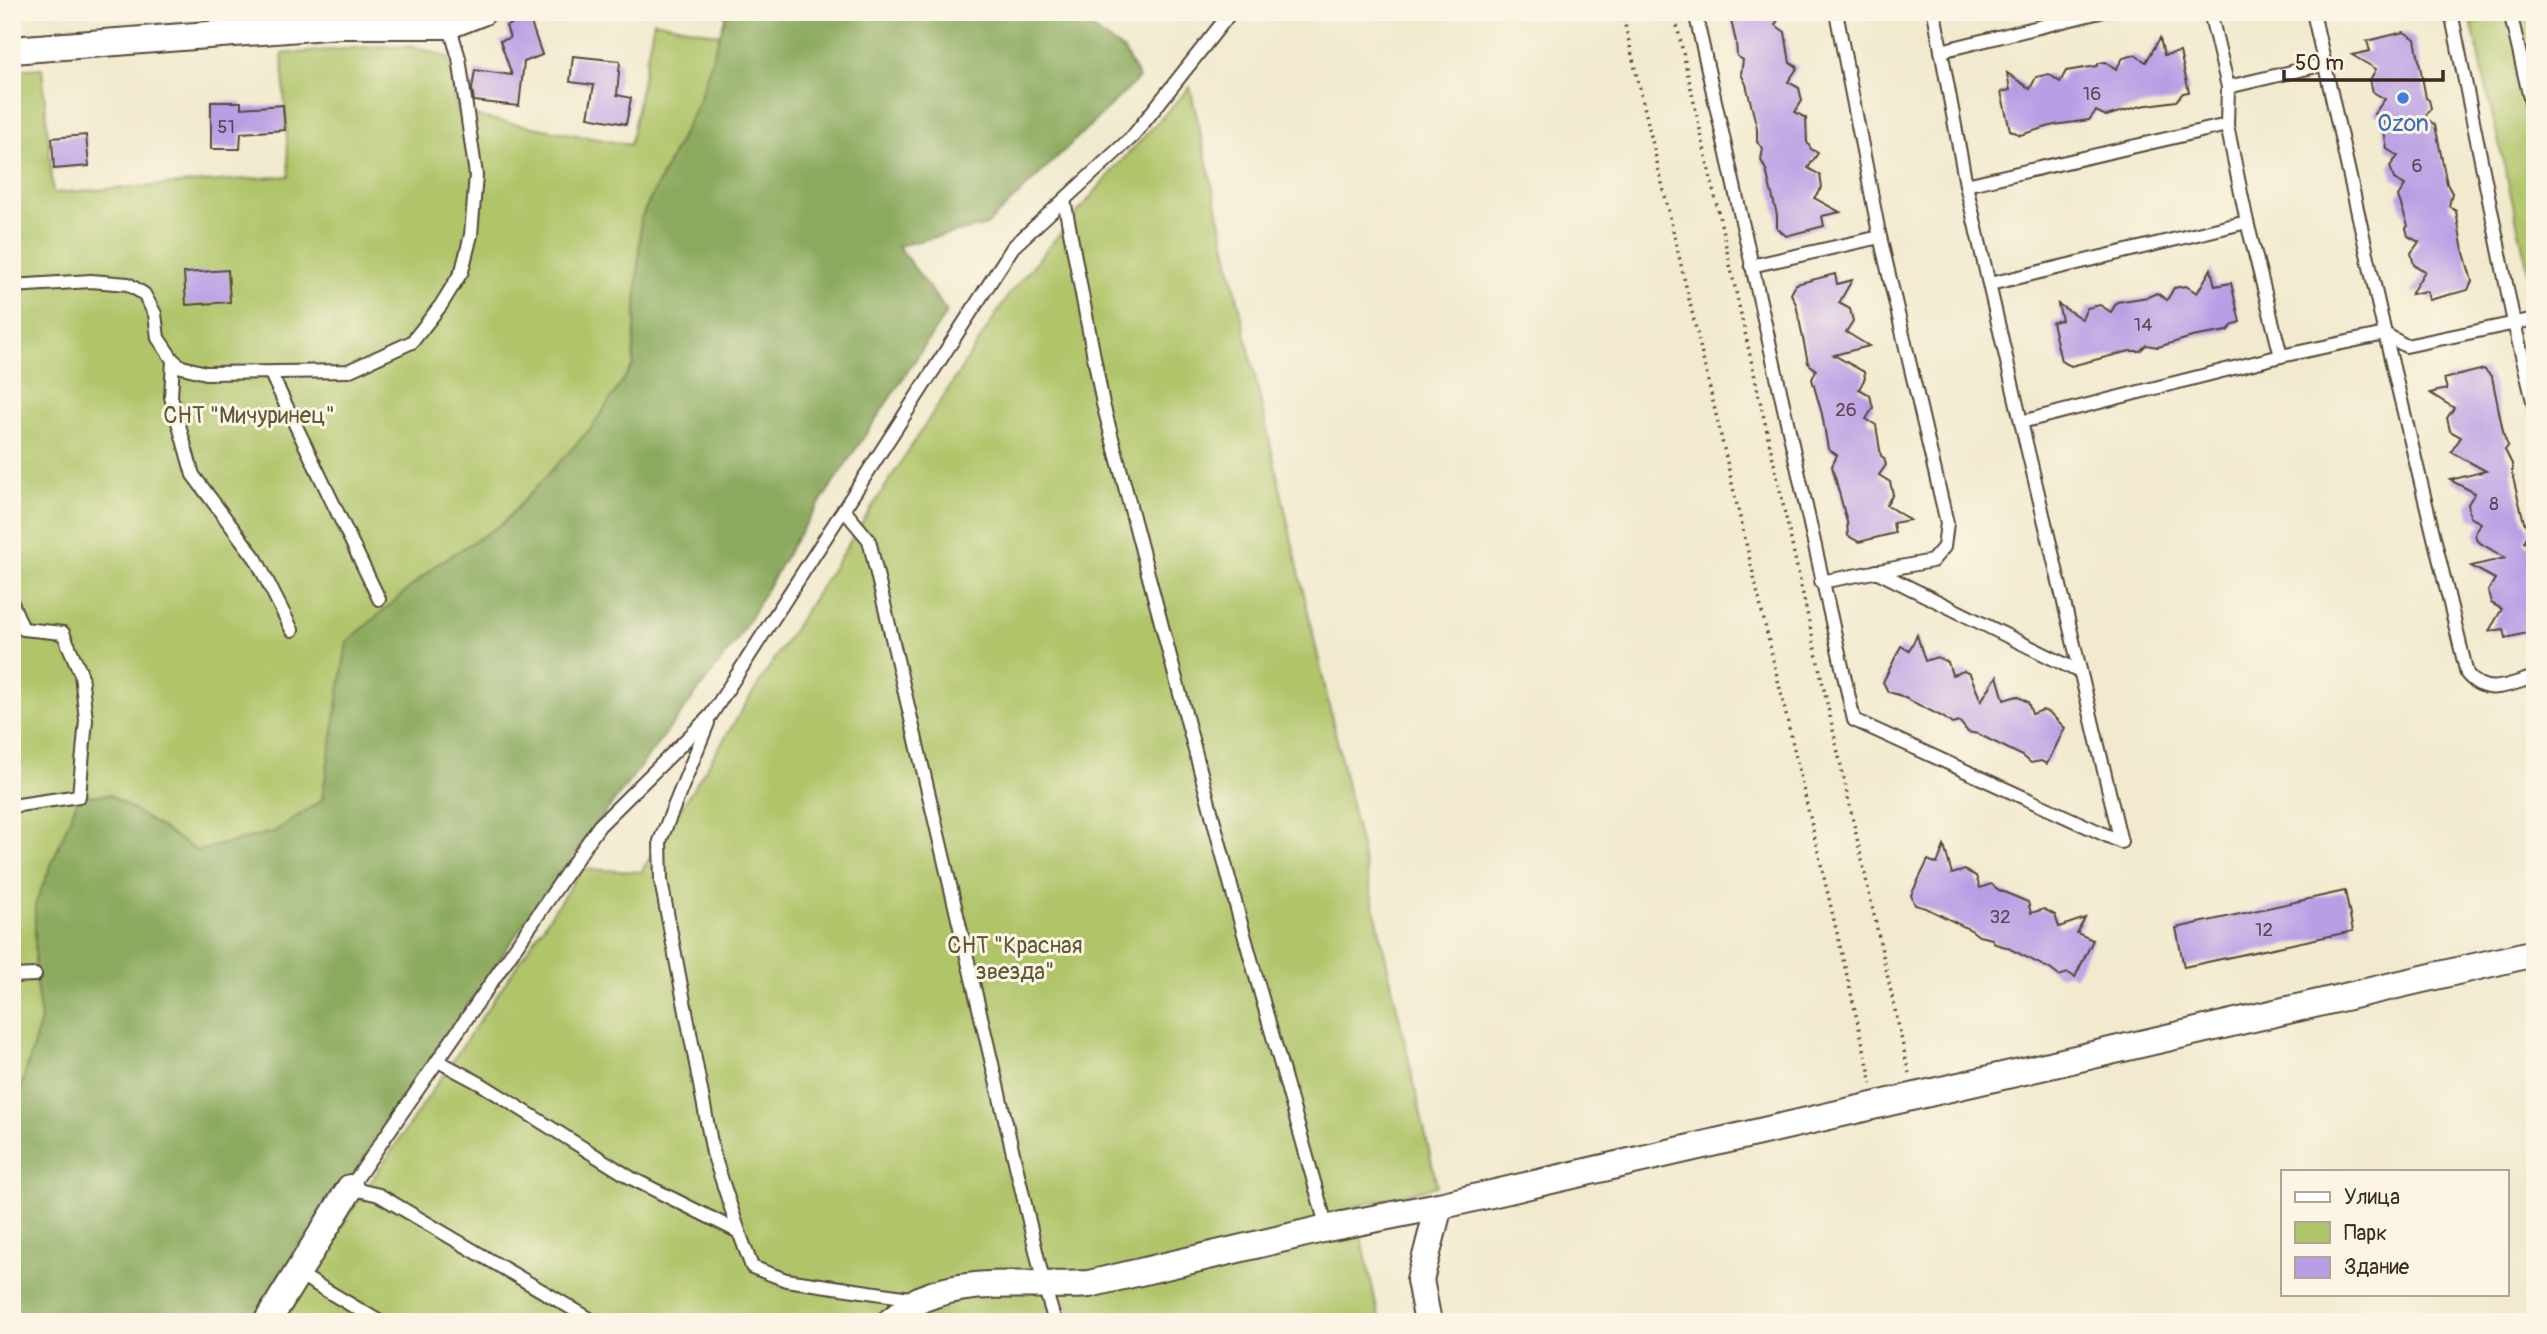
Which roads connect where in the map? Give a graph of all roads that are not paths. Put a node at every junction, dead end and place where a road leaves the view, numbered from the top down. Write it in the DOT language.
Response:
graph roads {
  1 [pos="482,12"];
  2 [pos="1231,12"];
  3 [pos="1695,12"];
  4 [pos="1836,12"];
  5 [pos="1934,12"];
  6 [pos="2100,12"];
  7 [pos="2210,12"];
  8 [pos="2313,12"];
  9 [pos="2451,12"];
  10 [pos="2510,12"];
  11 [pos="449,25"];
  12 [pos="12,50"];
  13 [pos="1941,51"];
  14 [pos="2325,64"];
  15 [pos="2228,87"];
  16 [pos="2535,120"];
  17 [pos="2227,125"];
  18 [pos="1966,185"];
  19 [pos="1064,200"];
  20 [pos="2246,222"];
  21 [pos="1880,237"];
  22 [pos="1751,266"];
  23 [pos="1990,284"];
  24 [pos="12,286"];
  25 [pos="2535,319"];
  26 [pos="2514,323"];
  27 [pos="2385,334"];
  28 [pos="2281,356"];
  29 [pos="173,360"];
  30 [pos="271,374"];
  31 [pos="2535,409"];
  32 [pos="2021,422"];
  33 [pos="844,510"];
  34 [pos="1876,571"];
  35 [pos="1822,582"];
  36 [pos="379,599"];
  37 [pos="12,603"];
  38 [pos="17,629"];
  39 [pos="292,630"];
  40 [pos="2080,672"];
  41 [pos="2535,677"];
  42 [pos="711,715"];
  43 [pos="12,806"];
  44 [pos="2535,953"];
  45 [pos="35,975"];
  46 [pos="12,976"];
  47 [pos="438,1061"];
  48 [pos="350,1188"];
  49 [pos="1439,1206"];
  50 [pos="1327,1228"];
  51 [pos="739,1232"];
  52 [pos="297,1273"];
  53 [pos="1044,1285"];
  54 [pos="920,1300"];
  55 [pos="267,1322"];
  56 [pos="380,1322"];
  57 [pos="595,1322"];
  58 [pos="890,1322"];
  59 [pos="1055,1322"];
  60 [pos="1428,1322"];
  1 -- 11 [label="street"];
  2 -- 19 [label="lane"];
  3 -- 22 [label="lane"];
  4 -- 21 [label="lane"];
  5 -- 13 [label="lane"];
  6 -- 13 [label="lane"];
  7 -- 15 [label="lane"];
  8 -- 14 [label="lane"];
  9 -- 26 [label="lane"];
  10 -- 16 [label="lane"];
  11 -- 12 [label="street"];
  11 -- 30 [label="lane"];
  13 -- 18 [label="lane"];
  14 -- 15 [label="lane"];
  14 -- 27 [label="lane"];
  15 -- 17 [label="lane"];
  17 -- 18 [label="lane"];
  17 -- 20 [label="lane"];
  18 -- 23 [label="lane"];
  19 -- 33 [label="lane"];
  19 -- 50 [label="lane"];
  20 -- 23 [label="lane"];
  20 -- 28 [label="lane"];
  21 -- 22 [label="lane"];
  21 -- 34 [label="lane"];
  22 -- 35 [label="lane"];
  23 -- 32 [label="lane"];
  24 -- 29 [label="lane"];
  25 -- 26 [label="lane"];
  26 -- 27 [label="lane"];
  26 -- 31 [label="lane"];
  27 -- 28 [label="lane"];
  27 -- 41 [label="lane"];
  28 -- 32 [label="lane"];
  29 -- 30 [label="lane"];
  29 -- 39 [label="lane"];
  30 -- 36 [label="lane"];
  32 -- 40 [label="lane"];
  33 -- 42 [label="lane"];
  33 -- 53 [label="lane"];
  34 -- 35 [label="lane"];
  34 -- 40 [label="lane"];
  35 -- 40 [label="lane"];
  37 -- 38 [label="lane"];
  38 -- 43 [label="lane"];
  42 -- 47 [label="lane"];
  42 -- 51 [label="lane"];
  44 -- 49 [label="street"];
  45 -- 46 [label="lane"];
  47 -- 48 [label="lane"];
  47 -- 51 [label="lane"];
  48 -- 52 [label="street"];
  48 -- 57 [label="lane"];
  49 -- 50 [label="street"];
  49 -- 60 [label="street"];
  50 -- 53 [label="street"];
  51 -- 54 [label="lane"];
  52 -- 55 [label="street"];
  52 -- 56 [label="lane"];
  53 -- 54 [label="street"];
  53 -- 59 [label="lane"];
  54 -- 58 [label="street"];
}
